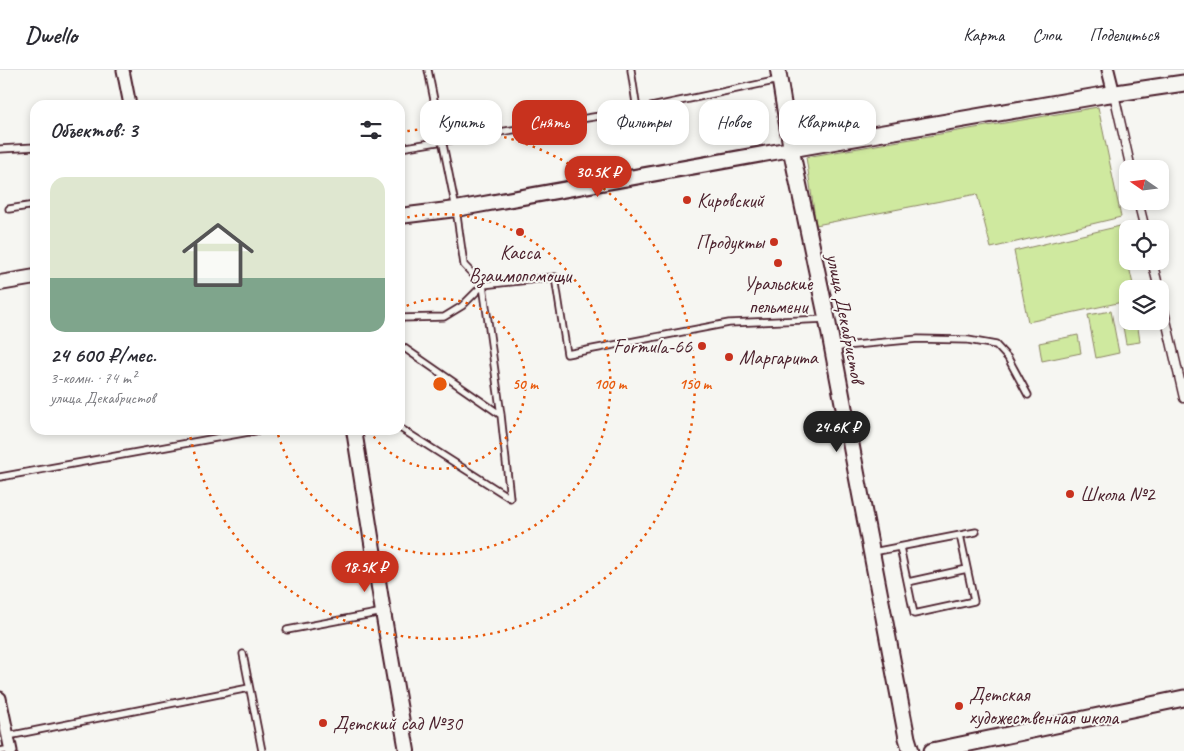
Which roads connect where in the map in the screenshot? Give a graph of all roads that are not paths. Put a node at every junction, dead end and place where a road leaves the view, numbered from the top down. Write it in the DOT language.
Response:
graph roads {
  1 [pos="123,70"];
  2 [pos="428,70"];
  3 [pos="631,70"];
  4 [pos="1108,70"];
  5 [pos="779,75"];
  6 [pos="1184,83"];
  7 [pos="1114,94"];
  8 [pos="129,100"];
  9 [pos="434,100"];
  10 [pos="636,100"];
  11 [pos="678,100"];
  12 [pos="597,117"];
  13 [pos="502,132"];
  14 [pos="421,145"];
  15 [pos="443,145"];
  16 [pos="30,147"];
  17 [pos="405,147"];
  18 [pos="0,149"];
  19 [pos="791,149"];
  20 [pos="1129,160"];
  21 [pos="30,206"];
  22 [pos="10,209"];
  23 [pos="456,209"];
  24 [pos="405,215"];
  25 [pos="30,278"];
  26 [pos="0,283"];
  27 [pos="483,285"];
  28 [pos="405,318"];
  29 [pos="827,319"];
  30 [pos="1168,330"];
  31 [pos="405,348"];
  32 [pos="833,349"];
  33 [pos="1028,395"];
  34 [pos="1184,398"];
  35 [pos="501,415"];
  36 [pos="405,431"];
  37 [pos="232,435"];
  38 [pos="355,435"];
  39 [pos="0,477"];
  40 [pos="976,532"];
  41 [pos="960,536"];
  42 [pos="900,547"];
  43 [pos="871,552"];
  44 [pos="967,569"];
  45 [pos="908,582"];
  46 [pos="383,612"];
  47 [pos="287,630"];
  48 [pos="243,654"];
  49 [pos="249,688"];
  50 [pos="0,698"];
  51 [pos="1184,698"];
  52 [pos="8,736"];
  53 [pos="7,750"];
  54 [pos="262,751"];
  55 [pos="407,751"];
  56 [pos="910,751"];
  57 [pos="932,751"];
  1 -- 8 [label="street"];
  2 -- 9 [label="lane"];
  3 -- 10 [label="lane"];
  4 -- 7 [label="street"];
  5 -- 11 [label="lane"];
  5 -- 19 [label="street, улица Декабристов"];
  6 -- 7 [label="main road"];
  7 -- 19 [label="main road"];
  7 -- 20 [label="street"];
  12 -- 13 [label="lane"];
  14 -- 17 [label="lane"];
  15 -- 23 [label="lane"];
  16 -- 18 [label="lane"];
  19 -- 23 [label="street"];
  19 -- 29 [label="main road, улица Декабристов"];
  21 -- 22 [label="lane"];
  23 -- 24 [label="street"];
  23 -- 27 [label="lane"];
  25 -- 26 [label="street"];
  27 -- 28 [label="lane"];
  27 -- 29 [label="lane"];
  27 -- 35 [label="lane"];
  29 -- 32 [label="main road, улица Декабристов"];
  30 -- 34 [label="street"];
  31 -- 35 [label="lane"];
  32 -- 33 [label="lane"];
  32 -- 43 [label="main road, улица Декабристов"];
  35 -- 36 [label="lane"];
  37 -- 39 [label="lane"];
  38 -- 46 [label="street"];
  40 -- 41 [label="lane"];
  41 -- 42 [label="lane"];
  41 -- 44 [label="lane"];
  42 -- 43 [label="lane"];
  42 -- 45 [label="lane"];
  43 -- 56 [label="main road, улица Декабристов"];
  44 -- 45 [label="lane"];
  44 -- 45 [label="lane"];
  46 -- 47 [label="lane"];
  46 -- 55 [label="street"];
  48 -- 49 [label="lane"];
  49 -- 52 [label="lane"];
  49 -- 54 [label="lane"];
  50 -- 52 [label="street"];
  51 -- 57 [label="main road"];
  52 -- 53 [label="street"];
}
